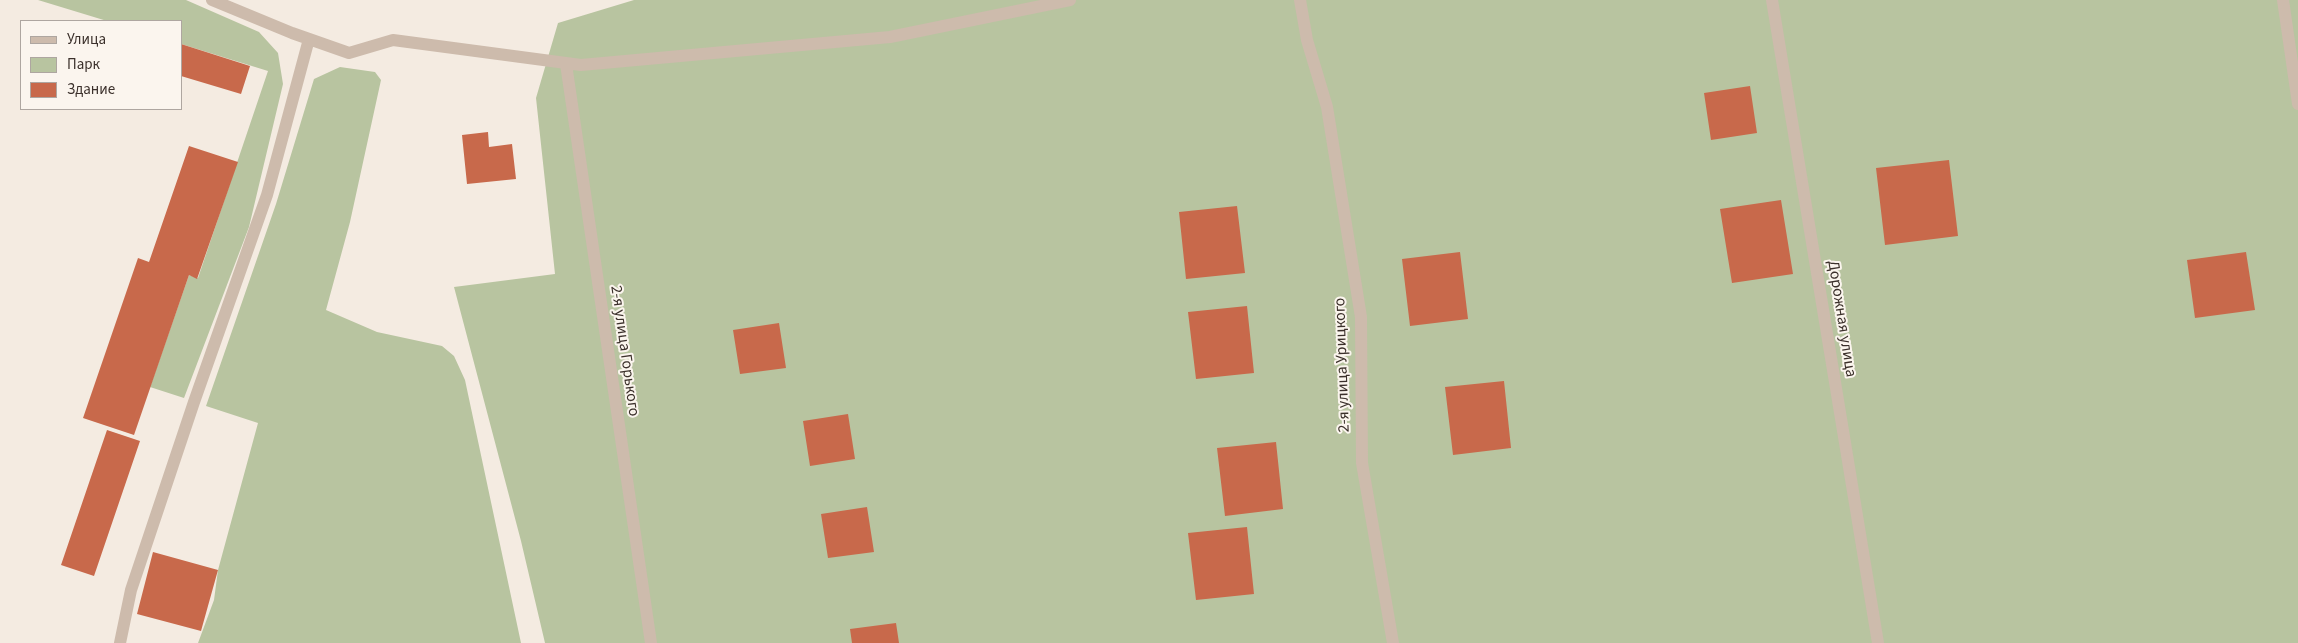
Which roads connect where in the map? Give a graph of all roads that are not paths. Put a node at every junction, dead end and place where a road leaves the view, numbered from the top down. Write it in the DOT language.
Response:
graph roads {
  1 [pos="212,0"];
  2 [pos="1070,0"];
  3 [pos="1300,0"];
  4 [pos="1772,0"];
  5 [pos="2283,0"];
  6 [pos="309,39"];
  7 [pos="566,64"];
  8 [pos="2298,104"];
  9 [pos="120,643"];
  10 [pos="651,643"];
  11 [pos="1393,643"];
  12 [pos="1878,643"];
  1 -- 6 [label="street"];
  2 -- 7 [label="street"];
  3 -- 11 [label="street, 2-я улица Урицкого"];
  4 -- 12 [label="street, Дорожная улица"];
  5 -- 8 [label="street"];
  6 -- 7 [label="street"];
  6 -- 9 [label="street"];
  7 -- 10 [label="street, 2-я улица Горького"];
}
